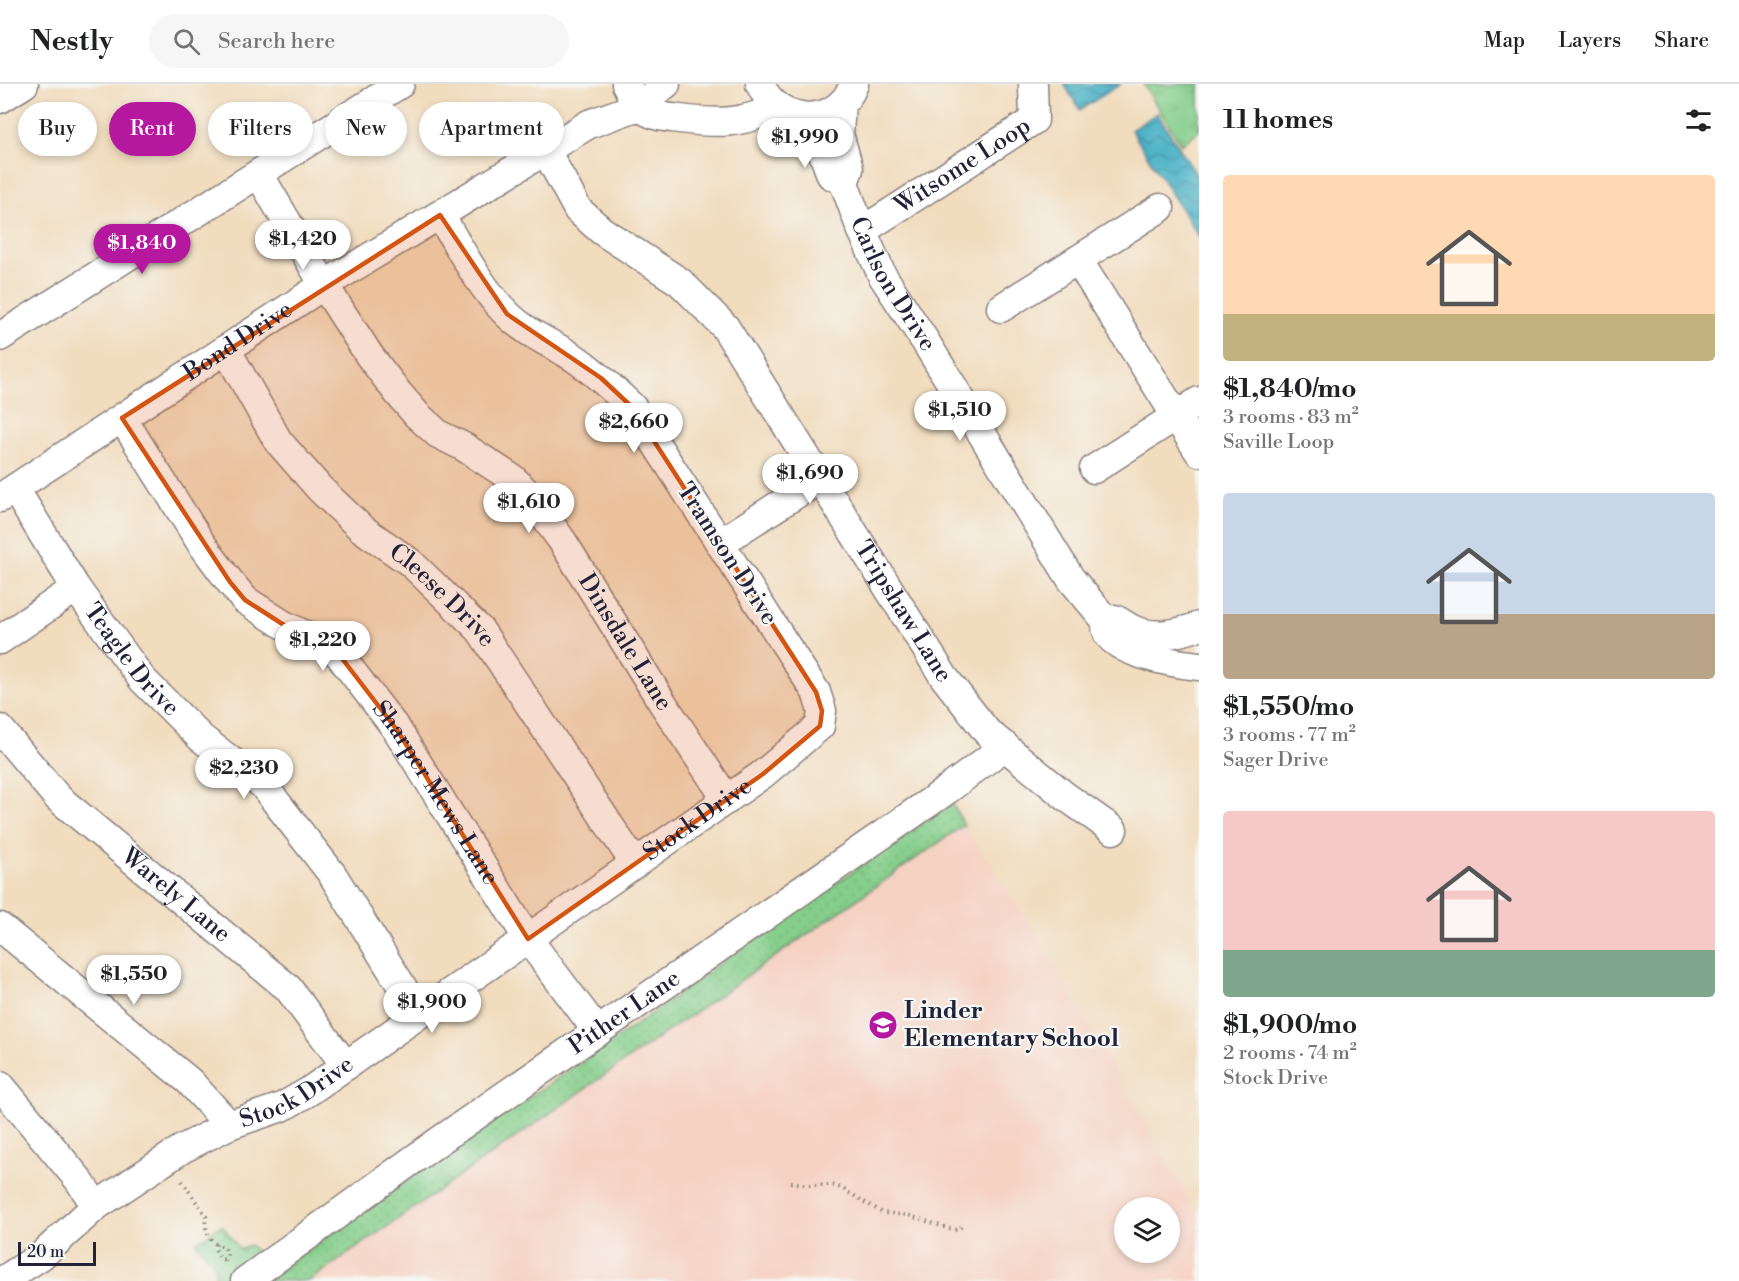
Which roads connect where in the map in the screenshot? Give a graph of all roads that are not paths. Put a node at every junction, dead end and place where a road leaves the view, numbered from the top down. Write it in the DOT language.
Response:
graph roads {
  1 [pos="24,84"];
  2 [pos="400,84"];
  3 [pos="666,84"];
  4 [pos="760,84"];
  5 [pos="1033,84"];
  6 [pos="847,94"];
  7 [pos="632,95"];
  8 [pos="0,99"];
  9 [pos="787,111"];
  10 [pos="564,138"];
  11 [pos="534,156"];
  12 [pos="549,156"];
  13 [pos="259,174"];
  14 [pos="844,183"];
  15 [pos="1160,208"];
  16 [pos="440,215"];
  17 [pos="862,231"];
  18 [pos="1078,260"];
  19 [pos="324,285"];
  20 [pos="1001,308"];
  21 [pos="0,337"];
  22 [pos="226,349"];
  23 [pos="1187,408"];
  24 [pos="122,418"];
  25 [pos="1199,452"];
  26 [pos="1094,469"];
  27 [pos="821,478"];
  28 [pos="7,493"];
  29 [pos="720,543"];
  30 [pos="76,588"];
  31 [pos="1199,626"];
  32 [pos="0,640"];
  33 [pos="1146,644"];
  34 [pos="1199,666"];
  35 [pos="820,726"];
  36 [pos="0,729"];
  37 [pos="1005,746"];
  38 [pos="727,800"];
  39 [pos="1113,830"];
  40 [pos="634,864"];
  41 [pos="0,927"];
  42 [pos="528,939"];
  43 [pos="420,1014"];
  44 [pos="598,1032"];
  45 [pos="346,1066"];
  46 [pos="0,1085"];
  47 [pos="230,1125"];
  48 [pos="96,1206"];
  49 [pos="238,1274"];
  50 [pos="2,1281"];
  1 -- 8 [label="street"];
  2 -- 13 [label="street"];
  3 -- 7 [label="street, Bond Drive"];
  4 -- 9 [label="street, Carlson Drive"];
  5 -- 17 [label="street, Witsome Loop"];
  6 -- 9 [label="street"];
  6 -- 14 [label="street, Carlson Drive"];
  7 -- 9 [label="street"];
  7 -- 10 [label="street, Bond Drive"];
  9 -- 14 [label="street, Carlson Drive"];
  11 -- 16 [label="street, Bond Drive"];
  12 -- 27 [label="street, Tripshaw Lane"];
  13 -- 19 [label="street, Dinsdale Lane"];
  13 -- 21 [label="street"];
  14 -- 17 [label="street, Carlson Drive"];
  15 -- 18 [label="street"];
  16 -- 19 [label="street, Bond Drive"];
  16 -- 29 [label="street, Tramson Drive"];
  17 -- 33 [label="street, Carlson Drive"];
  18 -- 20 [label="street"];
  18 -- 23 [label="street"];
  19 -- 22 [label="street, Bond Drive"];
  19 -- 38 [label="street, Dinsdale Lane"];
  22 -- 24 [label="street, Bond Drive"];
  22 -- 40 [label="street, Cleese Drive"];
  23 -- 25 [label="street"];
  23 -- 26 [label="street"];
  24 -- 28 [label="street, Bond Drive"];
  24 -- 42 [label="street, Sharper Mews Lane"];
  27 -- 29 [label="street"];
  27 -- 37 [label="street, Tripshaw Lane"];
  28 -- 30 [label="street, Teagle Drive"];
  29 -- 35 [label="street, Tramson Drive"];
  30 -- 32 [label="street"];
  30 -- 43 [label="street, Teagle Drive"];
  31 -- 33 [label="street, Carlson Drive"];
  33 -- 34 [label="street, Carlson Drive"];
  35 -- 38 [label="street, Stock Drive"];
  36 -- 45 [label="street, Warely Lane"];
  37 -- 39 [label="street, Tripshaw Lane"];
  37 -- 44 [label="street, Pither Lane"];
  38 -- 40 [label="street, Stock Drive"];
  40 -- 42 [label="street, Stock Drive"];
  41 -- 47 [label="street"];
  42 -- 43 [label="street, Stock Drive"];
  42 -- 44 [label="street, Sharper Mews Lane"];
  43 -- 45 [label="street, Stock Drive"];
  44 -- 49 [label="street, Pither Lane"];
  45 -- 47 [label="street, Stock Drive"];
  46 -- 48 [label="street"];
  47 -- 48 [label="street, Stock Drive"];
  48 -- 50 [label="street, Stock Drive"];
}
